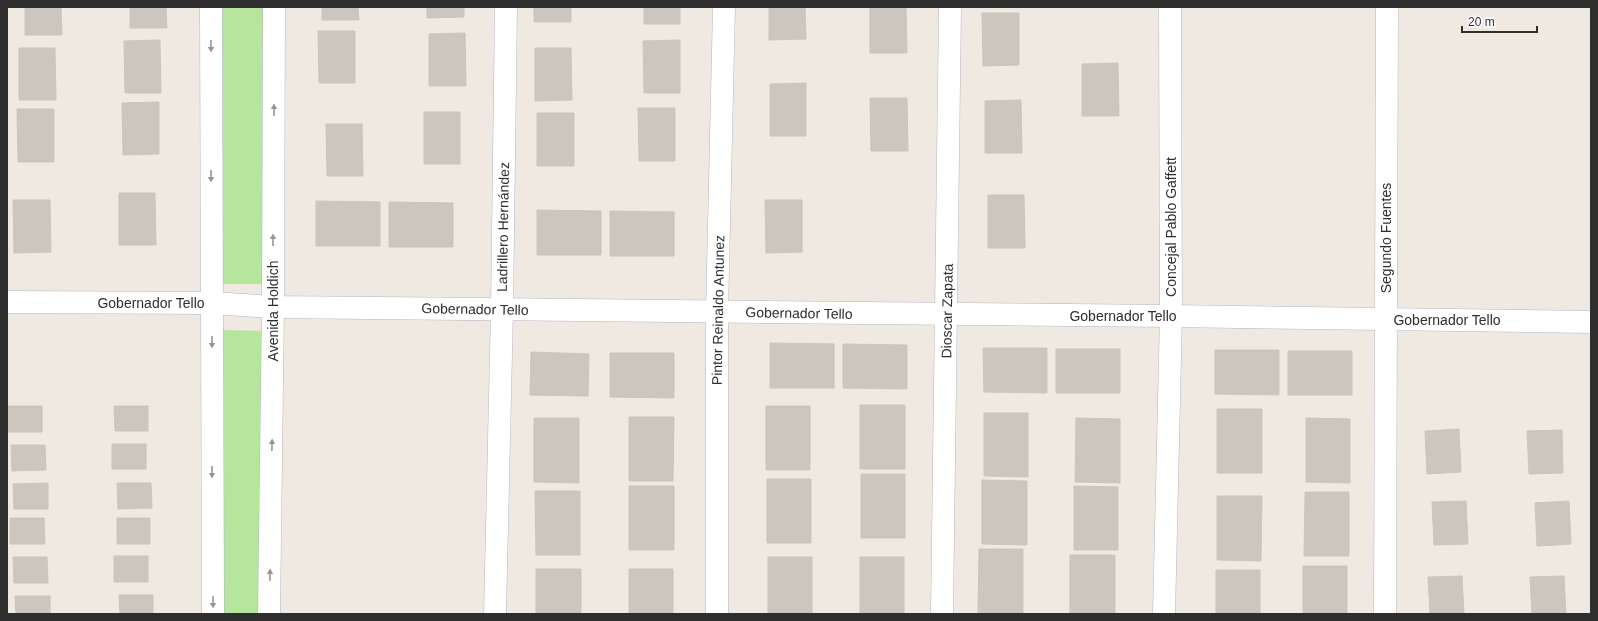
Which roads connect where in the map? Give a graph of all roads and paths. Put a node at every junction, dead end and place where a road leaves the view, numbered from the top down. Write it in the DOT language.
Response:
graph roads {
  1 [pos="211,7"];
  2 [pos="274,7"];
  3 [pos="506,7"];
  4 [pos="724,7"];
  5 [pos="950,7"];
  6 [pos="1170,7"];
  7 [pos="1387,7"];
  8 [pos="7,302"];
  9 [pos="212,303"];
  10 [pos="273,307"];
  11 [pos="502,310"];
  12 [pos="717,312"];
  13 [pos="946,314"];
  14 [pos="1171,316"];
  15 [pos="1386,319"];
  16 [pos="1591,322"];
  17 [pos="213,614"];
  18 [pos="269,614"];
  19 [pos="495,614"];
  20 [pos="717,614"];
  21 [pos="942,614"];
  22 [pos="1164,614"];
  23 [pos="1385,614"];
  1 -- 9 [label="street, one-way"];
  10 -- 2 [label="street, Avenida Holdich, one-way"];
  3 -- 11 [label="street, Ladrillero Hernández"];
  4 -- 12 [label="street, Pintor Reinaldo Antunez"];
  5 -- 13 [label="street, Dioscar Zapata"];
  6 -- 14 [label="street, Concejal Pablo Gaffett"];
  7 -- 15 [label="street, Segundo Fuentes"];
  8 -- 9 [label="street, Gobernador Tello"];
  9 -- 10 [label="street, Gobernador Tello"];
  9 -- 17 [label="street, one-way"];
  10 -- 11 [label="street, Gobernador Tello"];
  18 -- 10 [label="street, Avenida Holdich, one-way"];
  11 -- 12 [label="street, Gobernador Tello"];
  11 -- 19 [label="street, Ladrillero Hernández"];
  12 -- 13 [label="street, Gobernador Tello"];
  12 -- 20 [label="street, Pintor Reinaldo Antunez"];
  13 -- 14 [label="street, Gobernador Tello"];
  13 -- 21 [label="street, Dioscar Zapata"];
  14 -- 15 [label="street, Gobernador Tello"];
  14 -- 22 [label="street, Concejal Pablo Gaffett"];
  15 -- 16 [label="street, Gobernador Tello"];
  15 -- 23 [label="street, Segundo Fuentes"];
}
